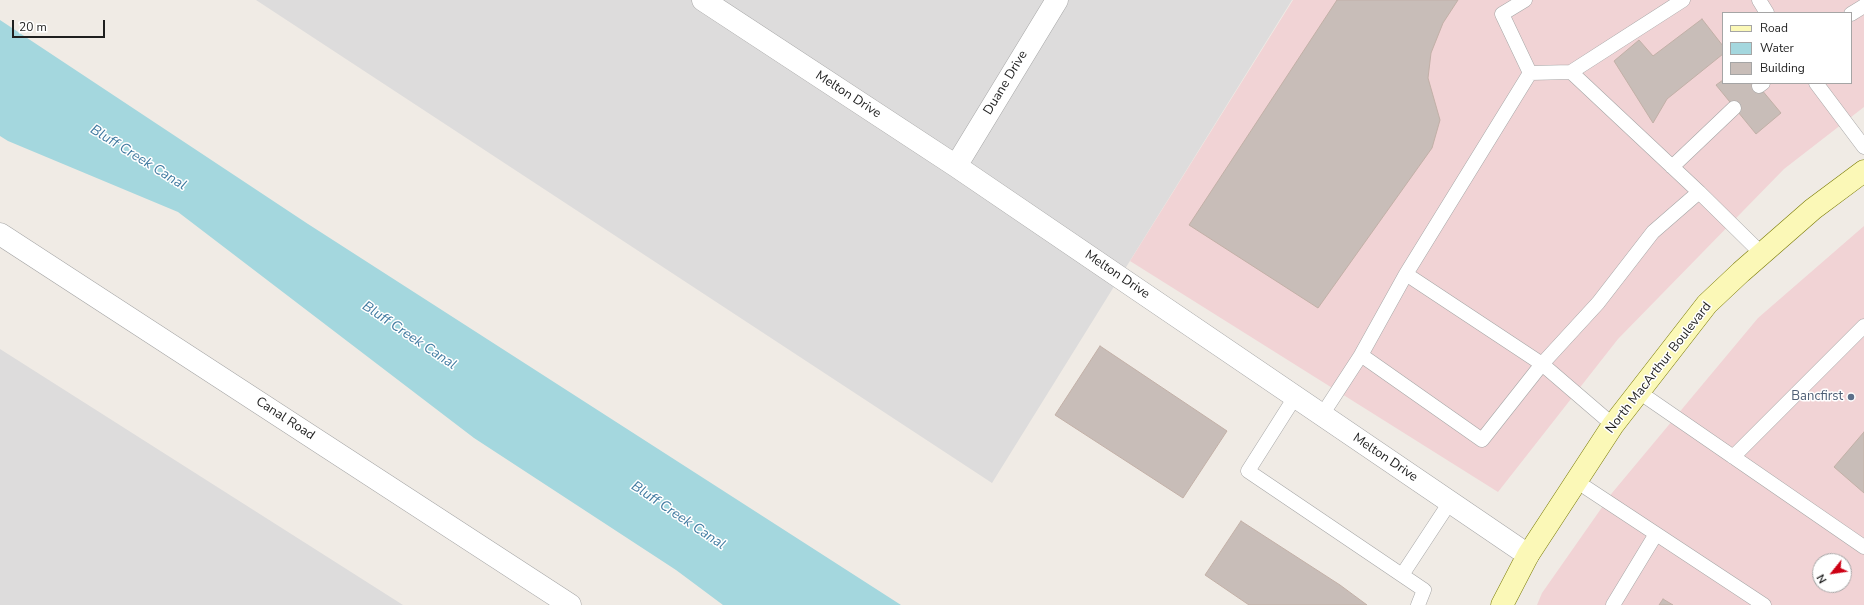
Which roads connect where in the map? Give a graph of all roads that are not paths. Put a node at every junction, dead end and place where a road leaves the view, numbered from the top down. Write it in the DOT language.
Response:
graph roads {
  1 [pos="703,0"];
  2 [pos="1057,0"];
  3 [pos="1525,0"];
  4 [pos="1683,0"];
  5 [pos="1759,0"];
  6 [pos="1864,6"];
  7 [pos="1766,12"];
  8 [pos="1852,13"];
  9 [pos="1571,72"];
  10 [pos="1530,73"];
  11 [pos="1817,84"];
  12 [pos="1734,108"];
  13 [pos="1864,147"];
  14 [pos="956,166"];
  15 [pos="1672,167"];
  16 [pos="1864,171"];
  17 [pos="1699,192"];
  18 [pos="0,234"];
  19 [pos="1762,254"];
  20 [pos="1406,274"];
  21 [pos="1864,326"];
  22 [pos="1360,355"];
  23 [pos="1542,364"];
  24 [pos="1638,392"];
  25 [pos="1295,396"];
  26 [pos="1322,415"];
  27 [pos="1613,425"];
  28 [pos="1733,457"];
  29 [pos="1576,482"];
  30 [pos="1450,502"];
  31 [pos="1656,534"];
  32 [pos="1864,547"];
  33 [pos="1528,555"];
  34 [pos="1402,575"];
  35 [pos="570,605"];
  36 [pos="1418,605"];
  37 [pos="1502,605"];
  38 [pos="1612,605"];
  39 [pos="1764,605"];
  1 -- 14 [label="street, Melton Drive"];
  2 -- 14 [label="street, Duane Drive"];
  3 -- 10 [label="lane"];
  4 -- 9 [label="lane"];
  5 -- 7 [label="lane"];
  6 -- 8 [label="lane"];
  9 -- 10 [label="lane"];
  9 -- 15 [label="lane"];
  10 -- 20 [label="lane"];
  11 -- 13 [label="lane"];
  12 -- 15 [label="lane"];
  14 -- 25 [label="street, Melton Drive"];
  15 -- 17 [label="lane"];
  16 -- 19 [label="main road, North MacArthur Boulevard"];
  17 -- 19 [label="lane"];
  17 -- 23 [label="lane"];
  18 -- 35 [label="street, Canal Road"];
  19 -- 24 [label="main road, North MacArthur Boulevard"];
  20 -- 22 [label="lane"];
  20 -- 23 [label="lane"];
  21 -- 28 [label="lane"];
  22 -- 23 [label="lane"];
  22 -- 26 [label="lane"];
  23 -- 27 [label="lane"];
  24 -- 27 [label="main road, North MacArthur Boulevard"];
  24 -- 28 [label="lane"];
  25 -- 26 [label="street, Melton Drive"];
  25 -- 34 [label="lane"];
  26 -- 30 [label="street, Melton Drive"];
  27 -- 29 [label="main road, North MacArthur Boulevard"];
  28 -- 32 [label="lane"];
  29 -- 31 [label="lane"];
  29 -- 33 [label="main road, North MacArthur Boulevard"];
  30 -- 33 [label="street, Melton Drive"];
  30 -- 34 [label="lane"];
  31 -- 38 [label="lane"];
  31 -- 39 [label="lane"];
  33 -- 37 [label="main road, North MacArthur Boulevard"];
  34 -- 36 [label="lane"];
}
